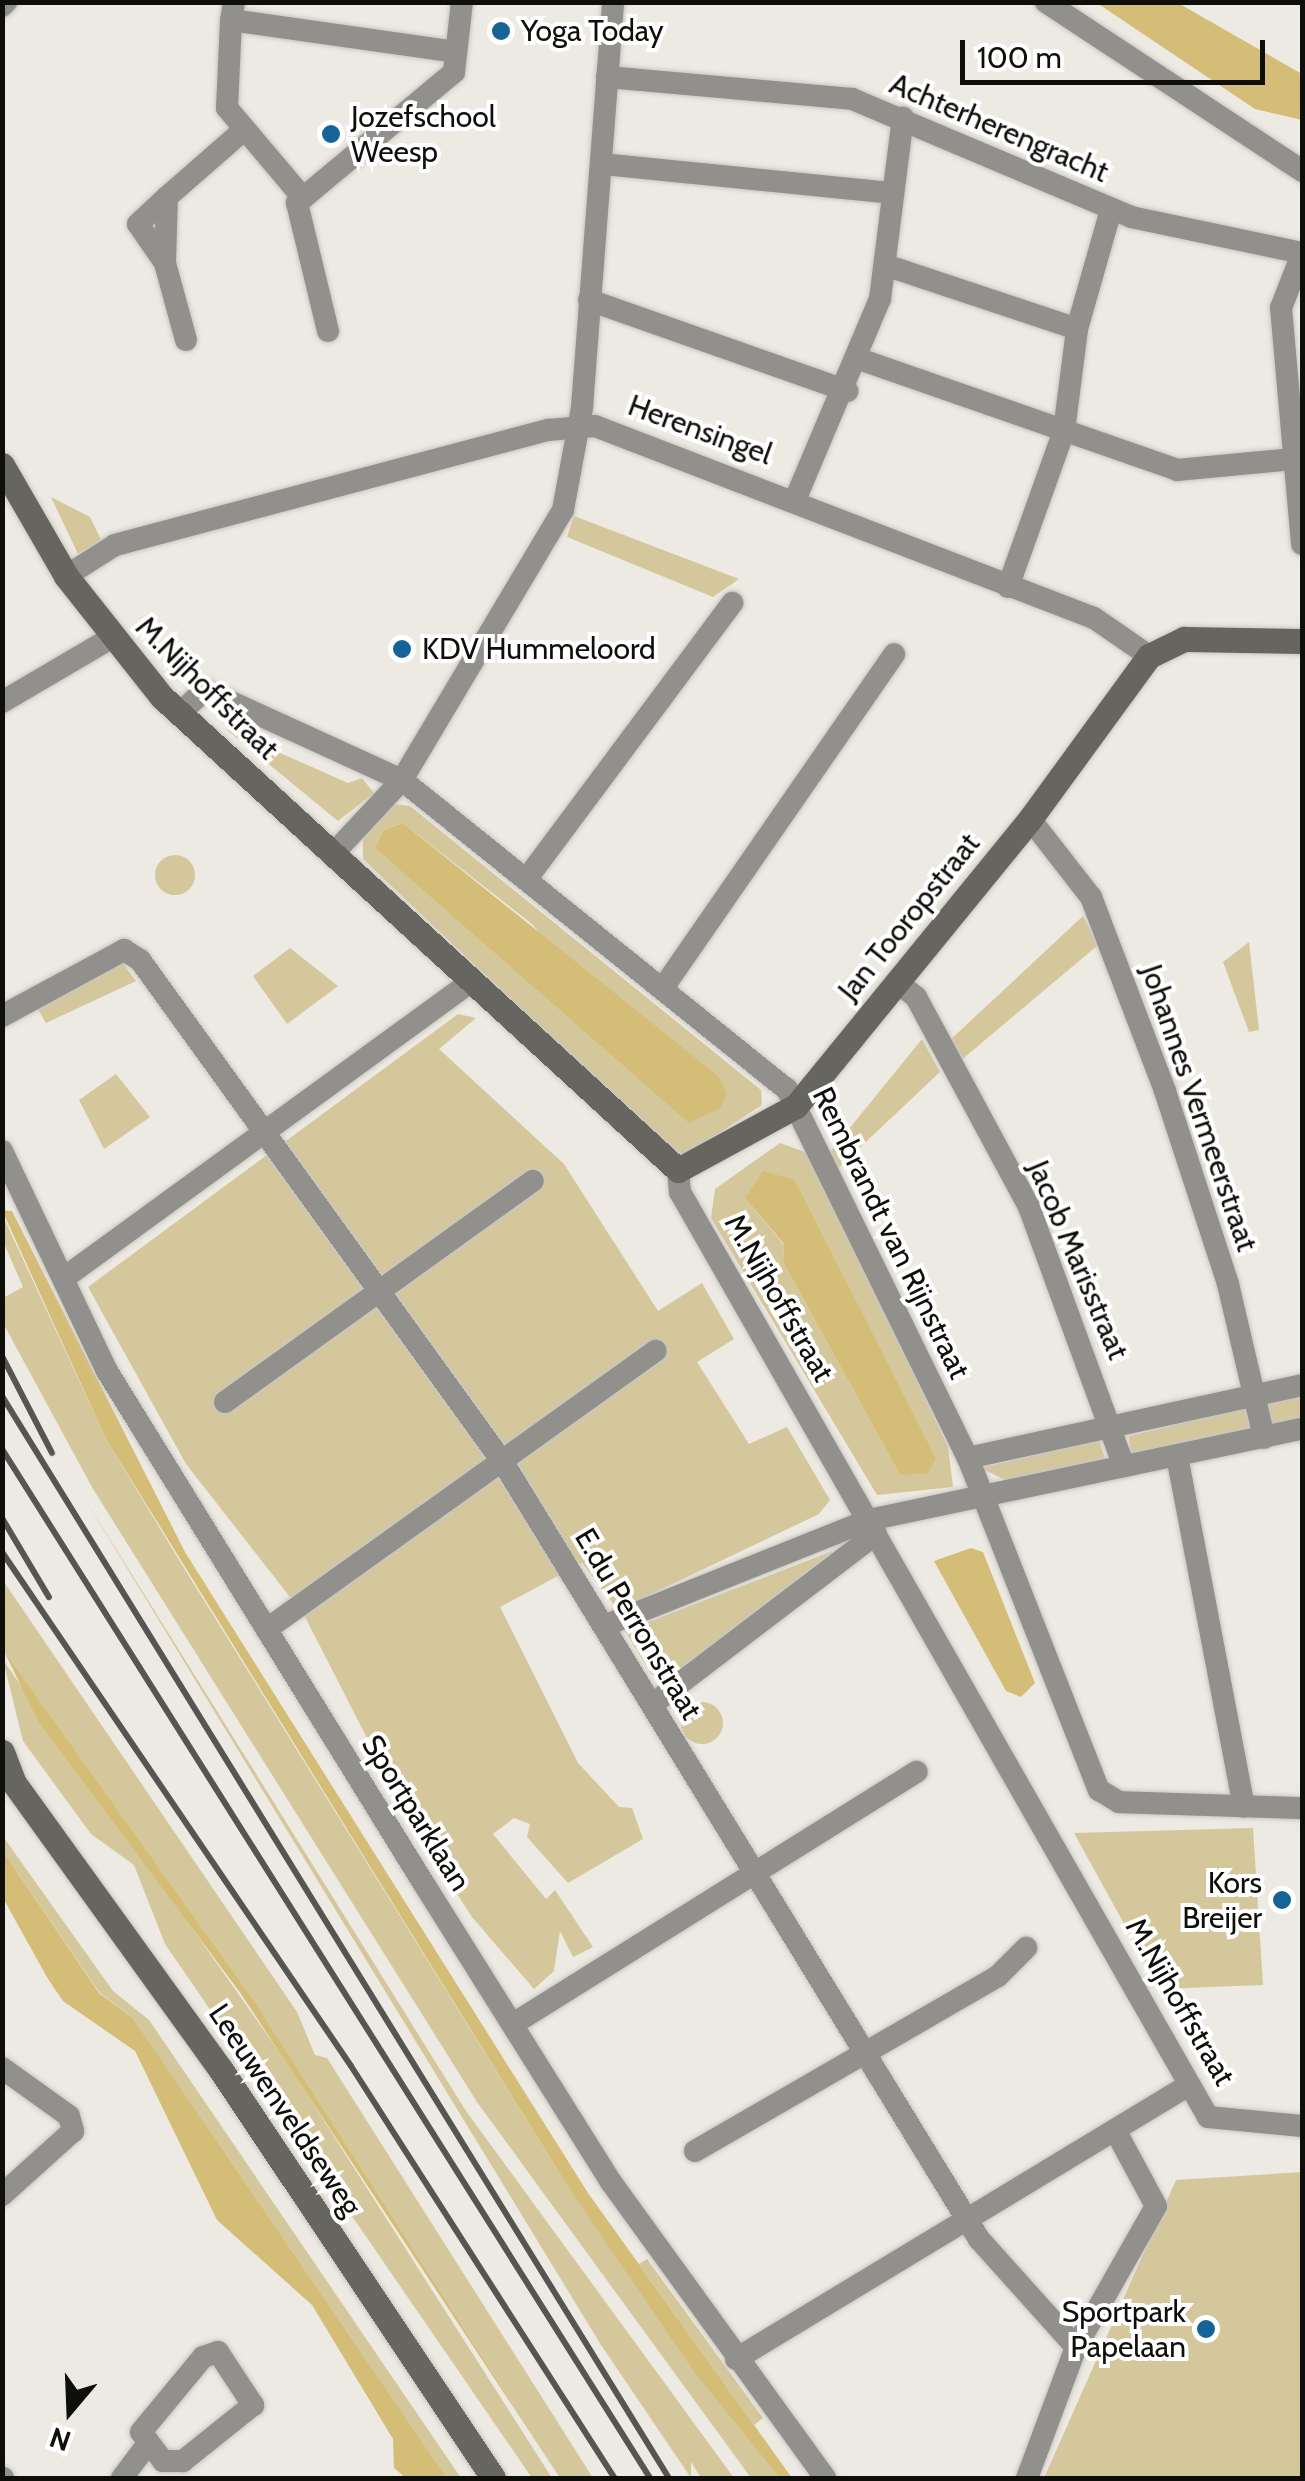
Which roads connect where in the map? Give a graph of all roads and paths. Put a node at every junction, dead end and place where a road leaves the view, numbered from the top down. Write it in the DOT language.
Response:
graph roads {
  1 [pos="462,2"];
  2 [pos="613,2"];
  3 [pos="1046,2"];
  4 [pos="233,11"];
  5 [pos="456,52"];
  6 [pos="607,76"];
  7 [pos="903,117"];
  8 [pos="245,129"];
  9 [pos="602,164"];
  10 [pos="1302,171"];
  11 [pos="893,192"];
  12 [pos="302,198"];
  13 [pos="1111,210"];
  14 [pos="1302,253"];
  15 [pos="885,265"];
  16 [pos="589,300"];
  17 [pos="328,330"];
  18 [pos="1077,330"];
  19 [pos="186,340"];
  20 [pos="859,359"];
  21 [pos="847,390"];
  22 [pos="575,427"];
  23 [pos="1064,432"];
  24 [pos="1293,458"];
  25 [pos="2,465"];
  26 [pos="795,500"];
  27 [pos="1302,544"];
  28 [pos="66,576"];
  29 [pos="1008,587"];
  30 [pos="732,603"];
  31 [pos="111,638"];
  32 [pos="1302,641"];
  33 [pos="894,654"];
  34 [pos="1150,656"];
  35 [pos="2,702"];
  36 [pos="178,714"];
  37 [pos="402,780"];
  38 [pos="1030,820"];
  39 [pos="332,854"];
  40 [pos="528,876"];
  41 [pos="898,982"];
  42 [pos="469,984"];
  43 [pos="663,988"];
  44 [pos="2,1016"];
  45 [pos="796,1106"];
  46 [pos="267,1134"];
  47 [pos="2,1151"];
  48 [pos="678,1170"];
  49 [pos="534,1181"];
  50 [pos="64,1278"];
  51 [pos="377,1295"];
  52 [pos="656,1351"];
  53 [pos="1302,1385"];
  54 [pos="1254,1398"];
  55 [pos="225,1402"];
  56 [pos="1302,1429"];
  57 [pos="1112,1433"];
  58 [pos="1264,1438"];
  59 [pos="1176,1456"];
  60 [pos="968,1458"];
  61 [pos="504,1464"];
  62 [pos="1124,1466"];
  63 [pos="982,1496"];
  64 [pos="872,1527"];
  65 [pos="604,1626"];
  66 [pos="268,1629"];
  67 [pos="654,1703"];
  68 [pos="2,1752"];
  69 [pos="917,1772"];
  70 [pos="8,1781"];
  71 [pos="1244,1807"];
  72 [pos="1302,1808"];
  73 [pos="756,1875"];
  74 [pos="1026,1948"];
  75 [pos="513,2024"];
  76 [pos="862,2054"];
  77 [pos="2,2068"];
  78 [pos="1189,2085"];
  79 [pos="1302,2126"];
  80 [pos="1115,2130"];
  81 [pos="695,2151"];
  82 [pos="2,2196"];
  83 [pos="967,2218"];
  84 [pos="1076,2347"];
  85 [pos="736,2360"];
  86 [pos="145,2448"];
  87 [pos="122,2478"];
  88 [pos="493,2478"];
  89 [pos="825,2478"];
  90 [pos="1027,2478"];
  1 -- 5 [label="street"];
  2 -- 6 [label="street"];
  3 -- 10 [label="street"];
  4 -- 5 [label="street"];
  4 -- 8 [label="street"];
  5 -- 12 [label="street"];
  6 -- 7 [label="street, Achterherengracht"];
  6 -- 9 [label="street"];
  7 -- 11 [label="street"];
  7 -- 13 [label="street, Achterherengracht"];
  8 -- 12 [label="street"];
  8 -- 19 [label="street"];
  9 -- 11 [label="street"];
  9 -- 16 [label="street"];
  11 -- 15 [label="street"];
  12 -- 17 [label="street"];
  13 -- 14 [label="street, Achterherengracht"];
  13 -- 18 [label="street"];
  14 -- 24 [label="street"];
  15 -- 18 [label="street"];
  15 -- 20 [label="street"];
  16 -- 21 [label="street"];
  16 -- 22 [label="street"];
  18 -- 23 [label="street"];
  20 -- 21 [label="street"];
  20 -- 23 [label="street"];
  21 -- 26 [label="street"];
  22 -- 26 [label="street, Herensingel"];
  22 -- 28 [label="street"];
  22 -- 37 [label="street"];
  23 -- 24 [label="street"];
  23 -- 29 [label="street"];
  24 -- 27 [label="street"];
  25 -- 28 [label="main road"];
  26 -- 29 [label="street, Herensingel"];
  28 -- 31 [label="main road, M.Nijhoffstraat"];
  29 -- 34 [label="street, Herensingel"];
  30 -- 40 [label="street"];
  31 -- 35 [label="street"];
  31 -- 36 [label="main road, M.Nijhoffstraat"];
  32 -- 34 [label="main road"];
  33 -- 43 [label="street"];
  34 -- 38 [label="main road, Jan Tooropstraat"];
  36 -- 37 [label="street, Rembrandt van Rijnstraat"];
  36 -- 39 [label="main road, M.Nijhoffstraat"];
  37 -- 39 [label="street"];
  37 -- 40 [label="street, Rembrandt van Rijnstraat"];
  38 -- 41 [label="main road, Jan Tooropstraat"];
  38 -- 54 [label="street, Johannes Vermeerstraat"];
  39 -- 42 [label="main road, M.Nijhoffstraat"];
  40 -- 43 [label="street, Rembrandt van Rijnstraat"];
  41 -- 45 [label="main road, Jan Tooropstraat"];
  41 -- 57 [label="street, Jacob Marisstraat"];
  42 -- 46 [label="street"];
  42 -- 48 [label="main road, M.Nijhoffstraat"];
  43 -- 45 [label="street, Rembrandt van Rijnstraat"];
  44 -- 46 [label="street, E.du Perronstraat"];
  45 -- 48 [label="main road, Jan Tooropstraat"];
  45 -- 60 [label="street, Rembrandt van Rijnstraat"];
  46 -- 50 [label="street"];
  46 -- 51 [label="street, E.du Perronstraat"];
  47 -- 50 [label="street, Sportparklaan"];
  48 -- 64 [label="street, M.Nijhoffstraat"];
  49 -- 51 [label="street"];
  50 -- 66 [label="street, Sportparklaan"];
  51 -- 55 [label="street"];
  51 -- 61 [label="street, E.du Perronstraat"];
  52 -- 61 [label="street"];
  53 -- 54 [label="street"];
  54 -- 57 [label="street"];
  54 -- 58 [label="street, Johannes Vermeerstraat"];
  56 -- 58 [label="street"];
  57 -- 60 [label="street"];
  57 -- 62 [label="street, Jacob Marisstraat"];
  58 -- 59 [label="street"];
  59 -- 62 [label="street"];
  59 -- 71 [label="street"];
  60 -- 63 [label="street, Rembrandt van Rijnstraat"];
  61 -- 65 [label="street, E.du Perronstraat"];
  61 -- 66 [label="street"];
  62 -- 63 [label="street"];
  63 -- 64 [label="street"];
  63 -- 71 [label="street, Rembrandt van Rijnstraat"];
  64 -- 65 [label="street"];
  64 -- 67 [label="street"];
  64 -- 78 [label="street, M.Nijhoffstraat"];
  65 -- 67 [label="street, E.du Perronstraat"];
  66 -- 75 [label="street, Sportparklaan"];
  67 -- 73 [label="street, E.du Perronstraat"];
  68 -- 70 [label="main road, Leeuwenveldseweg"];
  69 -- 73 [label="street"];
  70 -- 88 [label="main road, Leeuwenveldseweg"];
  71 -- 72 [label="street, Rembrandt van Rijnstraat"];
  73 -- 75 [label="street"];
  73 -- 76 [label="street, E.du Perronstraat"];
  74 -- 76 [label="street"];
  75 -- 85 [label="street, Sportparklaan"];
  76 -- 81 [label="street"];
  76 -- 83 [label="street, E.du Perronstraat"];
  77 -- 82 [label="street"];
  78 -- 79 [label="street, M.Nijhoffstraat"];
  78 -- 80 [label="street"];
  80 -- 83 [label="street"];
  80 -- 84 [label="street"];
  83 -- 84 [label="street, E.du Perronstraat"];
  83 -- 85 [label="street"];
  84 -- 90 [label="street"];
  85 -- 89 [label="street, Sportparklaan"];
  86 -- 86 [label="street"];
  86 -- 87 [label="street"];
}
